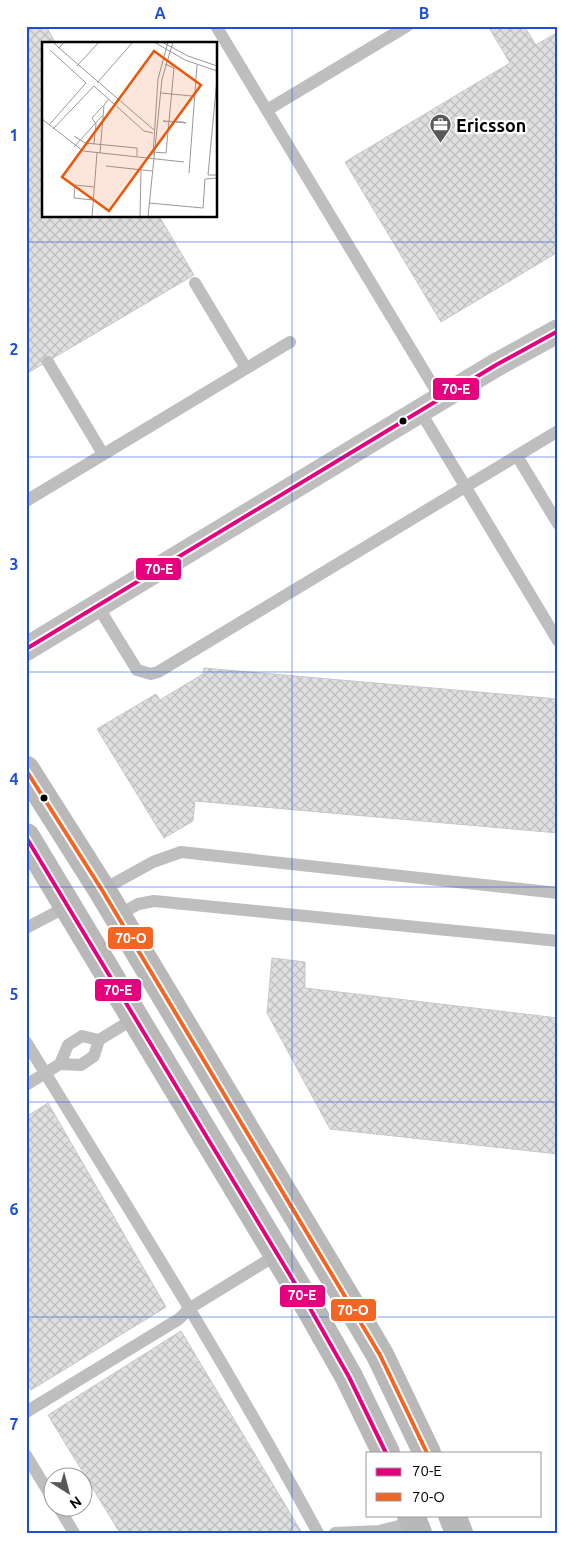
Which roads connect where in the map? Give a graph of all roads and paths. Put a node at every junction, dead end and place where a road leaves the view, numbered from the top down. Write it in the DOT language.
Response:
graph roads {
  1 [pos="216,26"];
  2 [pos="407,26"];
  3 [pos="267,110"];
  4 [pos="195,283"];
  5 [pos="558,331"];
  6 [pos="290,342"];
  7 [pos="48,362"];
  8 [pos="246,368"];
  9 [pos="441,399"];
  10 [pos="420,411"];
  11 [pos="558,431"];
  12 [pos="103,454"];
  13 [pos="516,456"];
  14 [pos="465,487"];
  15 [pos="26,501"];
  16 [pos="558,524"];
  17 [pos="97,605"];
  18 [pos="558,640"];
  19 [pos="26,649"];
  20 [pos="26,770"];
  21 [pos="26,837"];
  22 [pos="102,890"];
  23 [pos="558,893"];
  24 [pos="68,906"];
  25 [pos="117,916"];
  26 [pos="26,928"];
  27 [pos="558,941"];
  28 [pos="136,1018"];
  29 [pos="99,1040"];
  30 [pos="26,1042"];
  31 [pos="60,1064"];
  32 [pos="46,1073"];
  33 [pos="26,1084"];
  34 [pos="278,1254"];
  35 [pos="190,1308"];
  36 [pos="26,1412"];
  37 [pos="386,1452"];
  38 [pos="427,1452"];
  39 [pos="26,1455"];
  40 [pos="42,1481"];
  41 [pos="64,1516"];
  42 [pos="452,1516"];
  43 [pos="415,1523"];
  44 [pos="74,1533"];
  45 [pos="318,1533"];
  46 [pos="335,1533"];
  47 [pos="459,1533"];
  1 -- 3 [label="lane"];
  2 -- 3 [label="lane"];
  3 -- 9 [label="lane"];
  4 -- 8 [label="lane"];
  5 -- 9 [label="street"];
  6 -- 8 [label="lane"];
  7 -- 12 [label="lane"];
  8 -- 12 [label="lane"];
  9 -- 10 [label="street"];
  10 -- 14 [label="lane"];
  10 -- 17 [label="street"];
  11 -- 13 [label="lane"];
  12 -- 15 [label="lane"];
  13 -- 14 [label="lane"];
  13 -- 16 [label="lane"];
  14 -- 17 [label="lane"];
  14 -- 18 [label="lane"];
  17 -- 19 [label="street"];
  20 -- 22 [label="street"];
  21 -- 24 [label="street"];
  22 -- 23 [label="lane"];
  22 -- 25 [label="street"];
  24 -- 26 [label="lane"];
  24 -- 28 [label="street"];
  25 -- 27 [label="lane"];
  25 -- 38 [label="street"];
  28 -- 29 [label="lane"];
  28 -- 34 [label="street"];
  29 -- 31 [label="lane"];
  29 -- 31 [label="lane"];
  30 -- 32 [label="lane"];
  31 -- 32 [label="lane"];
  32 -- 33 [label="lane"];
  32 -- 35 [label="lane"];
  34 -- 35 [label="lane"];
  34 -- 37 [label="street"];
  35 -- 36 [label="lane"];
  35 -- 45 [label="lane"];
  39 -- 40 [label="lane"];
  41 -- 44 [label="lane"];
  42 -- 47 [label="street"];
  43 -- 46 [label="lane"];
}
